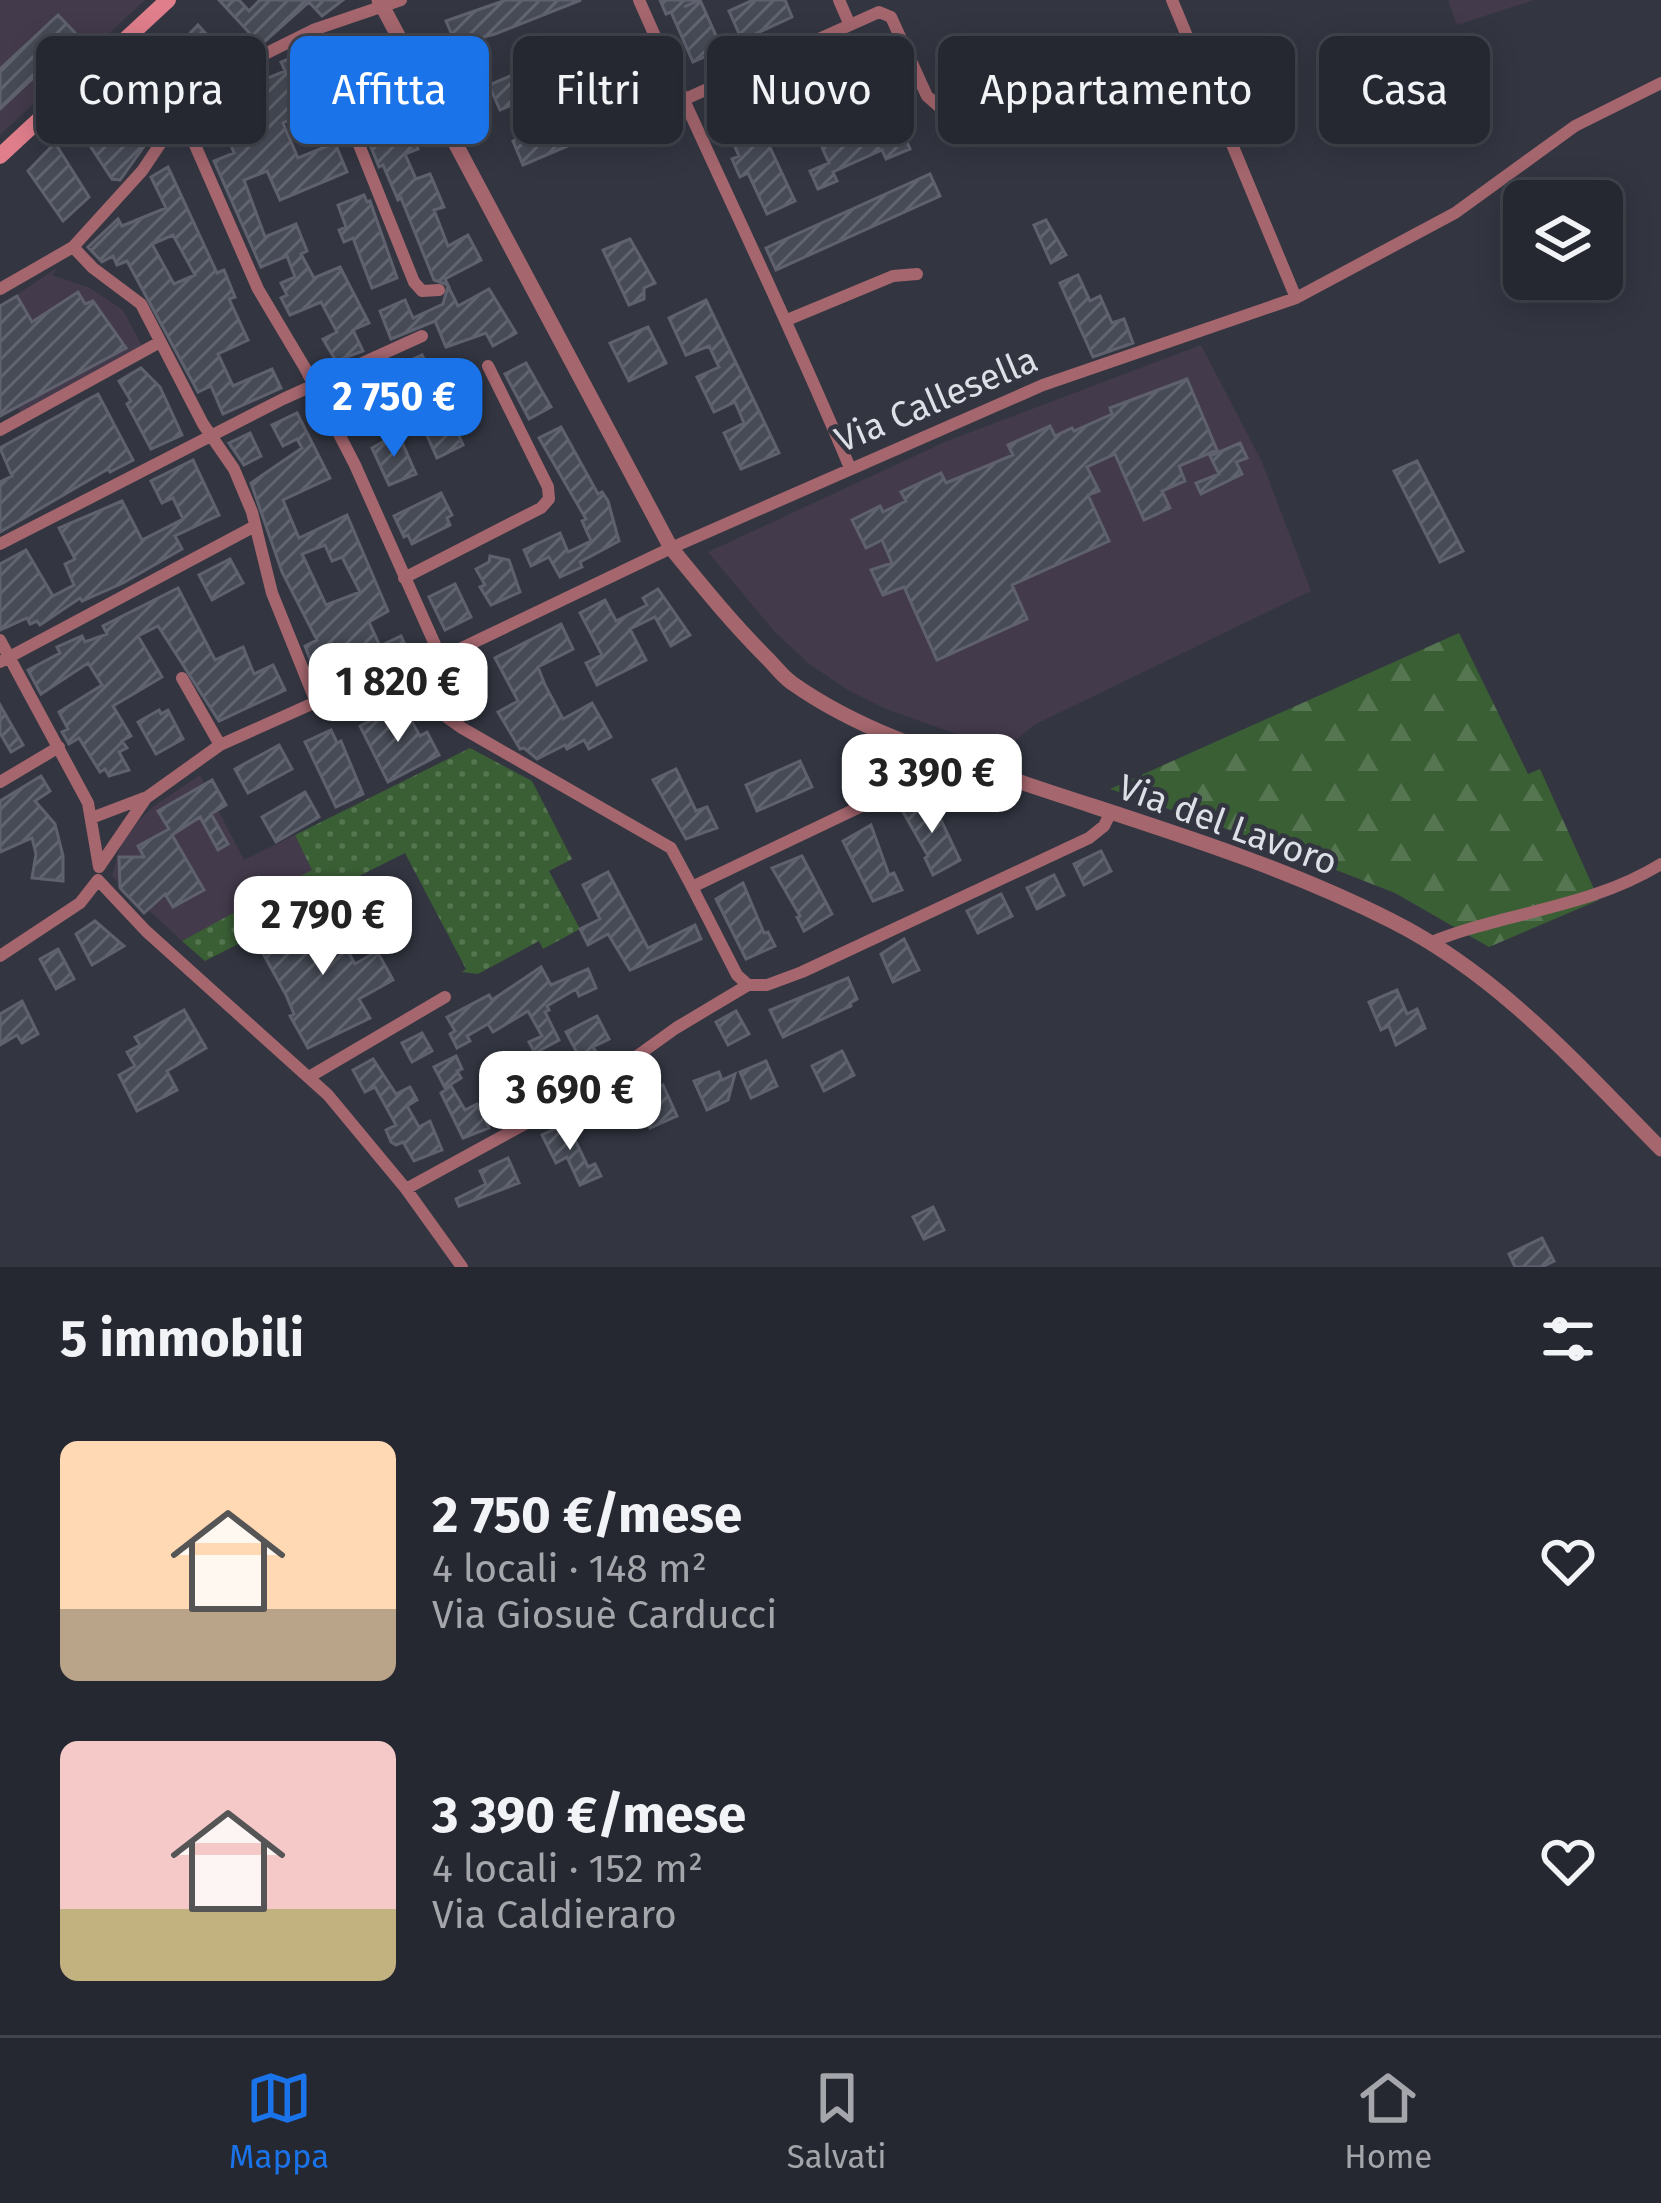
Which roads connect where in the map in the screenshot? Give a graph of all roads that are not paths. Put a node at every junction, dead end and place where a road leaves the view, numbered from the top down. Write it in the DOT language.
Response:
graph roads {
  1 [pos="168,0"];
  2 [pos="401,0"];
  3 [pos="639,0"];
  4 [pos="839,0"];
  5 [pos="1172,0"];
  6 [pos="381,3"];
  7 [pos="849,23"];
  8 [pos="313,30"];
  9 [pos="655,36"];
  10 [pos="266,54"];
  11 [pos="1661,83"];
  12 [pos="683,100"];
  13 [pos="938,106"];
  14 [pos="161,144"];
  15 [pos="195,144"];
  16 [pos="0,155"];
  17 [pos="73,247"];
  18 [pos="917,274"];
  19 [pos="0,289"];
  20 [pos="439,290"];
  21 [pos="1296,298"];
  22 [pos="787,320"];
  23 [pos="422,336"];
  24 [pos="160,342"];
  25 [pos="488,366"];
  26 [pos="315,385"];
  27 [pos="0,430"];
  28 [pos="211,436"];
  29 [pos="850,468"];
  30 [pos="255,526"];
  31 [pos="0,544"];
  32 [pos="671,548"];
  33 [pos="404,578"];
  34 [pos="0,640"];
  35 [pos="441,658"];
  36 [pos="4,659"];
  37 [pos="182,678"];
  38 [pos="394,680"];
  39 [pos="316,702"];
  40 [pos="220,745"];
  41 [pos="59,747"];
  42 [pos="941,756"];
  43 [pos="0,782"];
  44 [pos="146,798"];
  45 [pos="1111,812"];
  46 [pos="94,822"];
  47 [pos="128,823"];
  48 [pos="1661,863"];
  49 [pos="98,873"];
  50 [pos="692,887"];
  51 [pos="1429,943"];
  52 [pos="0,956"];
  53 [pos="748,985"];
  54 [pos="445,997"];
  55 [pos="310,1077"];
  56 [pos="1661,1149"];
  57 [pos="406,1189"];
  58 [pos="462,1267"];
  1 -- 16 [label="main road"];
  2 -- 6 [label="street"];
  3 -- 9 [label="street"];
  4 -- 7 [label="street"];
  5 -- 21 [label="street"];
  6 -- 8 [label="street"];
  6 -- 32 [label="street, Via del Lavoro"];
  7 -- 12 [label="street"];
  7 -- 13 [label="street"];
  8 -- 10 [label="street"];
  8 -- 20 [label="street"];
  11 -- 21 [label="street, Via Callesella"];
  12 -- 22 [label="street"];
  14 -- 17 [label="street"];
  15 -- 26 [label="street"];
  17 -- 19 [label="street"];
  17 -- 24 [label="street"];
  18 -- 22 [label="street"];
  21 -- 29 [label="street, Via Callesella"];
  22 -- 29 [label="street"];
  23 -- 26 [label="street"];
  24 -- 27 [label="street"];
  24 -- 28 [label="street"];
  25 -- 33 [label="street"];
  26 -- 28 [label="street"];
  26 -- 33 [label="street"];
  28 -- 30 [label="street"];
  28 -- 31 [label="street"];
  29 -- 32 [label="street, Via Callesella"];
  30 -- 36 [label="street"];
  30 -- 39 [label="street"];
  32 -- 35 [label="street, Via Callesella"];
  32 -- 42 [label="street, Via del Lavoro"];
  33 -- 35 [label="street"];
  34 -- 36 [label="street"];
  35 -- 38 [label="street, Via Callesella"];
  36 -- 41 [label="street"];
  37 -- 40 [label="street"];
  38 -- 39 [label="street, Via Callesella"];
  38 -- 50 [label="street"];
  39 -- 40 [label="street, Via Callesella"];
  40 -- 44 [label="street, Via Callesella"];
  41 -- 43 [label="street"];
  41 -- 46 [label="street"];
  42 -- 45 [label="street, Via del Lavoro"];
  42 -- 50 [label="street"];
  44 -- 46 [label="street, Via Callesella"];
  44 -- 47 [label="street, Via Callesella"];
  45 -- 51 [label="street, Via del Lavoro"];
  45 -- 53 [label="street"];
  46 -- 47 [label="street"];
  46 -- 49 [label="street"];
  47 -- 49 [label="street, Via Callesella"];
  48 -- 51 [label="street"];
  49 -- 52 [label="street, Via Callesella"];
  49 -- 55 [label="street"];
  50 -- 53 [label="street"];
  51 -- 56 [label="street, Via del Lavoro"];
  53 -- 57 [label="street"];
  54 -- 55 [label="street"];
  55 -- 57 [label="street"];
  57 -- 58 [label="street"];
}
